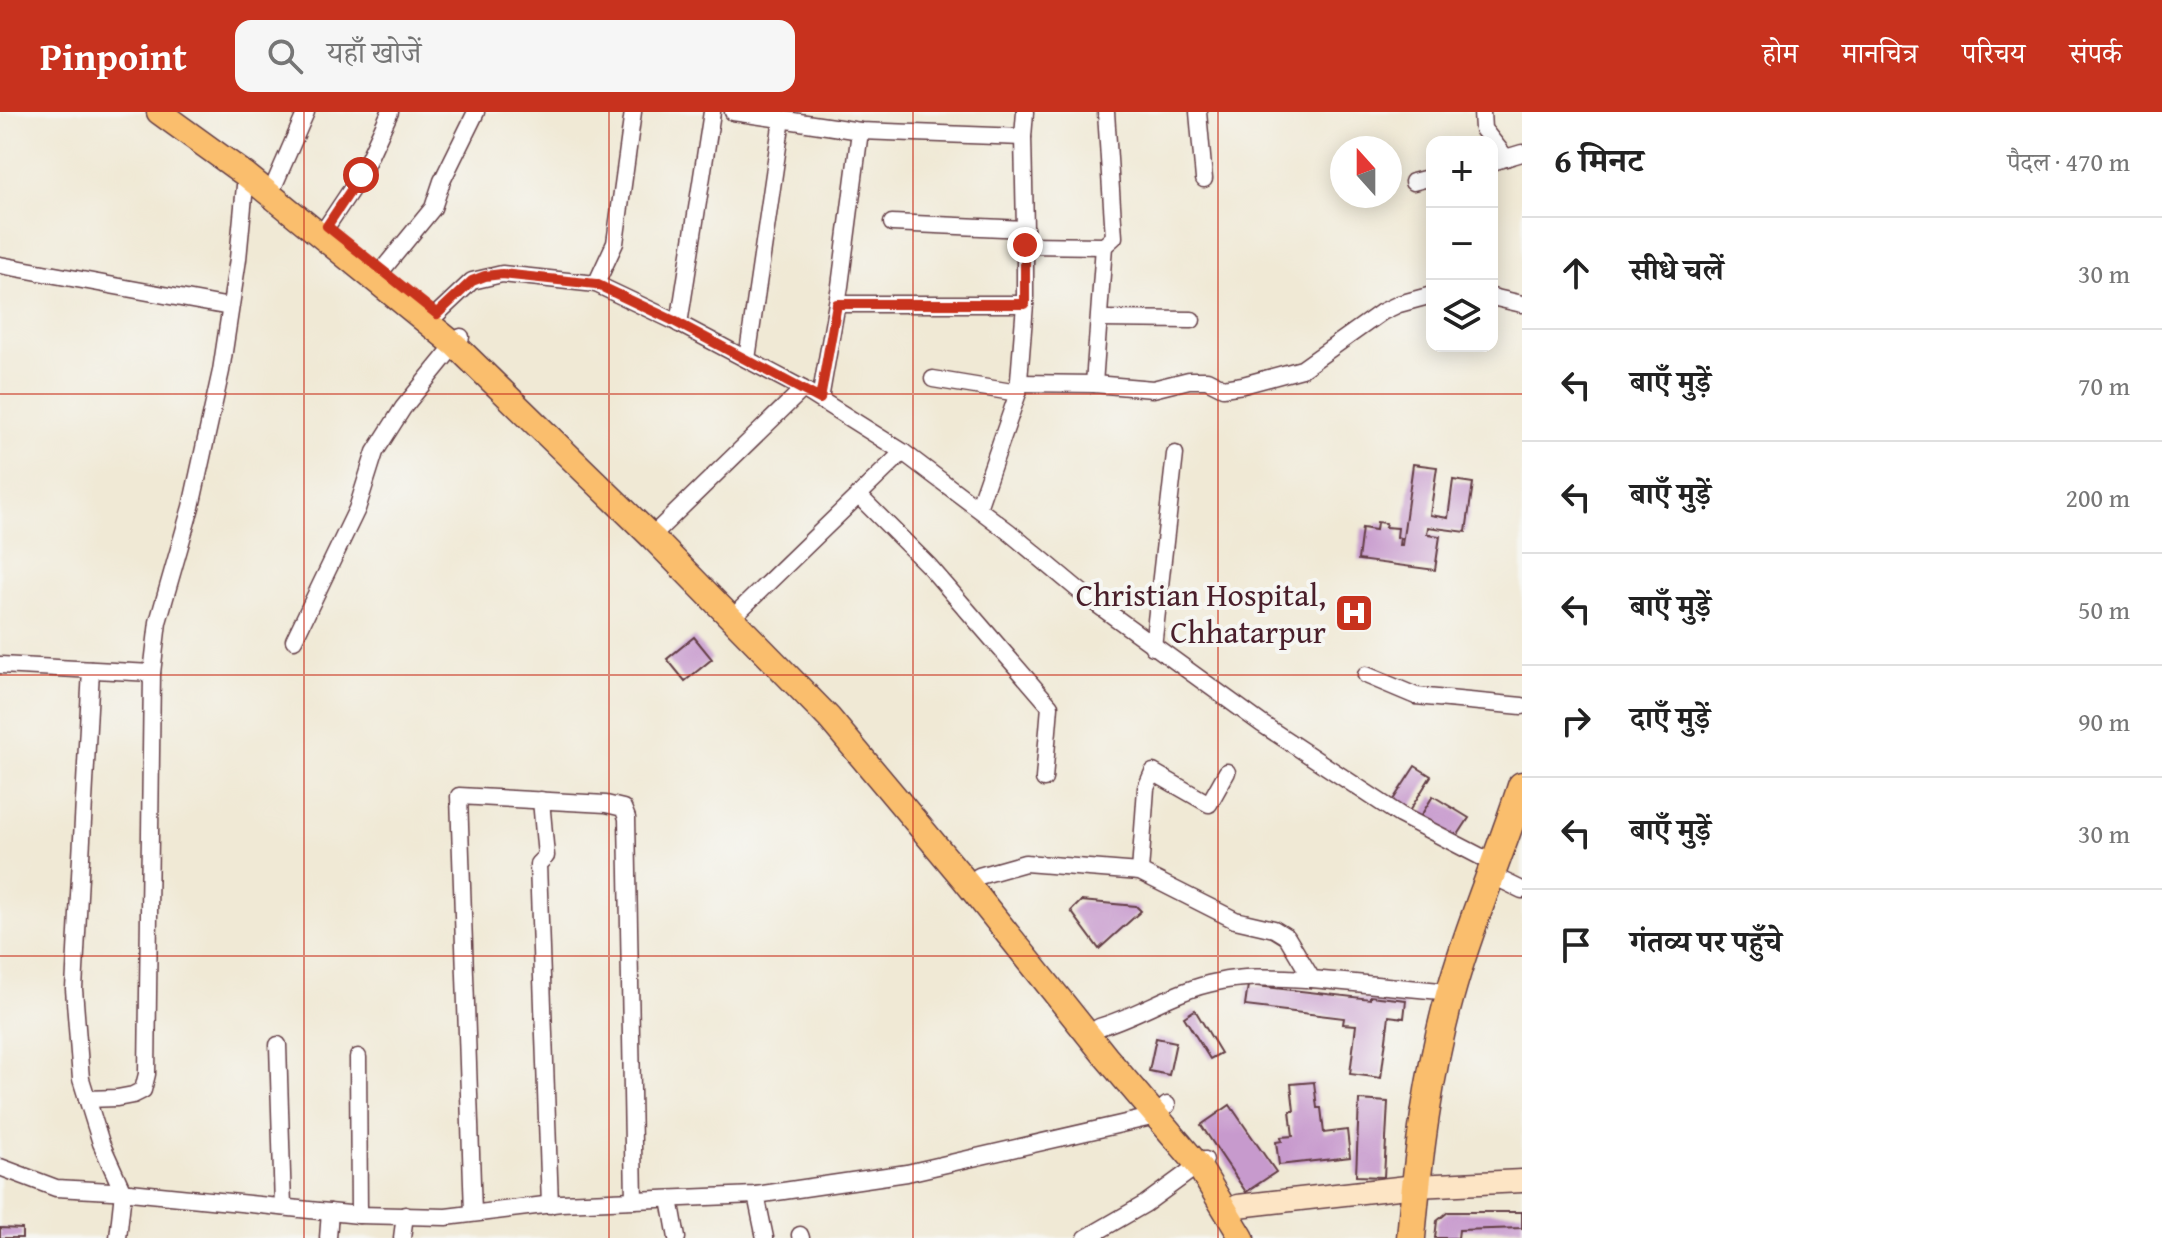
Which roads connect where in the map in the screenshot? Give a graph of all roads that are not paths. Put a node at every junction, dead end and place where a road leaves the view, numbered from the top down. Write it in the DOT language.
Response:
graph roads {
  1 [pos="159,112"];
  2 [pos="177,112"];
  3 [pos="306,112"];
  4 [pos="390,112"];
  5 [pos="476,112"];
  6 [pos="633,112"];
  7 [pos="712,112"];
  8 [pos="733,112"];
  9 [pos="1025,112"];
  10 [pos="1106,112"];
  11 [pos="1198,112"];
  12 [pos="1482,112"];
  13 [pos="782,119"];
  14 [pos="860,131"];
  15 [pos="1023,137"];
  16 [pos="1507,158"];
  17 [pos="246,175"];
  18 [pos="1204,179"];
  19 [pos="1426,179"];
  20 [pos="1413,182"];
  21 [pos="275,183"];
  22 [pos="892,223"];
  23 [pos="327,226"];
  24 [pos="1025,237"];
  25 [pos="1104,246"];
  26 [pos="0,265"];
  27 [pos="383,269"];
  28 [pos="596,284"];
  29 [pos="1426,297"];
  30 [pos="1498,298"];
  31 [pos="837,304"];
  32 [pos="1025,304"];
  33 [pos="1522,304"];
  34 [pos="230,307"];
  35 [pos="437,314"];
  36 [pos="1099,319"];
  37 [pos="1192,320"];
  38 [pos="679,324"];
  39 [pos="458,340"];
  40 [pos="747,359"];
  41 [pos="933,379"];
  42 [pos="1094,384"];
  43 [pos="1018,388"];
  44 [pos="803,389"];
  45 [pos="820,399"];
  46 [pos="903,452"];
  47 [pos="1175,454"];
  48 [pos="858,495"];
  49 [pos="978,508"];
  50 [pos="660,528"];
  51 [pos="742,608"];
  52 [pos="294,640"];
  53 [pos="1153,647"];
  54 [pos="0,665"];
  55 [pos="91,670"];
  56 [pos="152,673"];
  57 [pos="1366,675"];
  58 [pos="1522,706"];
  59 [pos="1227,772"];
  60 [pos="1044,779"];
  61 [pos="1522,786"];
  62 [pos="541,800"];
  63 [pos="1491,868"];
  64 [pos="1140,872"];
  65 [pos="979,876"];
  66 [pos="1522,890"];
  67 [pos="1312,979"];
  68 [pos="1451,992"];
  69 [pos="1099,1027"];
  70 [pos="278,1045"];
  71 [pos="358,1057"];
  72 [pos="87,1099"];
  73 [pos="1161,1110"];
  74 [pos="1202,1162"];
  75 [pos="0,1167"];
  76 [pos="1522,1181"];
  77 [pos="1416,1186"];
  78 [pos="123,1192"];
  79 [pos="756,1195"];
  80 [pos="670,1199"];
  81 [pos="634,1200"];
  82 [pos="550,1205"];
  83 [pos="1238,1206"];
  84 [pos="283,1207"];
  85 [pos="330,1212"];
  86 [pos="473,1213"];
  87 [pos="359,1215"];
  88 [pos="405,1215"];
  89 [pos="118,1238"];
  90 [pos="328,1238"];
  91 [pos="402,1238"];
  92 [pos="677,1238"];
  93 [pos="765,1238"];
  94 [pos="1086,1238"];
  95 [pos="1242,1238"];
  96 [pos="1258,1238"];
  97 [pos="1411,1238"];
  1 -- 17 [label="main road"];
  2 -- 21 [label="main road"];
  3 -- 21 [label="street"];
  4 -- 23 [label="street"];
  5 -- 27 [label="street"];
  6 -- 28 [label="street"];
  7 -- 38 [label="street"];
  8 -- 13 [label="street"];
  9 -- 15 [label="street"];
  10 -- 25 [label="street"];
  11 -- 18 [label="street"];
  12 -- 16 [label="street"];
  13 -- 14 [label="street"];
  13 -- 40 [label="street"];
  14 -- 15 [label="street"];
  14 -- 31 [label="street"];
  15 -- 24 [label="street"];
  17 -- 34 [label="street"];
  17 -- 39 [label="main road"];
  19 -- 20 [label="street"];
  21 -- 23 [label="main road"];
  22 -- 24 [label="street"];
  23 -- 27 [label="main road"];
  24 -- 25 [label="street"];
  24 -- 32 [label="street"];
  25 -- 36 [label="street"];
  26 -- 34 [label="street"];
  27 -- 35 [label="main road"];
  28 -- 35 [label="street"];
  28 -- 38 [label="street"];
  29 -- 42 [label="street"];
  30 -- 33 [label="street"];
  31 -- 32 [label="street"];
  31 -- 45 [label="street"];
  32 -- 43 [label="street"];
  34 -- 56 [label="street"];
  35 -- 39 [label="main road"];
  36 -- 37 [label="street"];
  36 -- 42 [label="street"];
  38 -- 40 [label="street"];
  39 -- 50 [label="main road"];
  39 -- 52 [label="street"];
  39 -- 73 [label="main road"];
  40 -- 44 [label="street"];
  41 -- 43 [label="street"];
  42 -- 43 [label="street"];
  43 -- 49 [label="street"];
  44 -- 45 [label="street"];
  44 -- 50 [label="street"];
  45 -- 46 [label="street"];
  46 -- 48 [label="street"];
  46 -- 49 [label="street"];
  47 -- 53 [label="street"];
  48 -- 51 [label="street"];
  48 -- 60 [label="street"];
  49 -- 53 [label="street"];
  50 -- 51 [label="main road"];
  51 -- 65 [label="main road"];
  53 -- 63 [label="street"];
  54 -- 55 [label="street"];
  55 -- 56 [label="street"];
  55 -- 72 [label="street"];
  56 -- 72 [label="street"];
  57 -- 58 [label="street"];
  59 -- 64 [label="street"];
  61 -- 63 [label="highway"];
  62 -- 81 [label="street"];
  62 -- 82 [label="street"];
  62 -- 86 [label="street"];
  63 -- 66 [label="street"];
  63 -- 68 [label="highway"];
  64 -- 65 [label="street"];
  64 -- 67 [label="street"];
  65 -- 69 [label="main road"];
  67 -- 68 [label="street"];
  67 -- 69 [label="street"];
  68 -- 77 [label="highway"];
  69 -- 73 [label="main road"];
  70 -- 84 [label="street"];
  71 -- 87 [label="street"];
  72 -- 78 [label="street"];
  73 -- 74 [label="main road"];
  73 -- 79 [label="street"];
  74 -- 83 [label="main road"];
  74 -- 94 [label="street"];
  74 -- 95 [label="main road"];
  75 -- 78 [label="street"];
  76 -- 77 [label="main road"];
  77 -- 83 [label="main road"];
  77 -- 97 [label="highway"];
  78 -- 84 [label="street"];
  78 -- 89 [label="street"];
  79 -- 80 [label="street"];
  79 -- 93 [label="street"];
  80 -- 81 [label="street"];
  80 -- 92 [label="street"];
  81 -- 82 [label="street"];
  82 -- 86 [label="street"];
  83 -- 96 [label="main road"];
  84 -- 85 [label="street"];
  85 -- 87 [label="street"];
  85 -- 90 [label="street"];
  86 -- 88 [label="street"];
  87 -- 88 [label="street"];
  88 -- 91 [label="street"];
}
